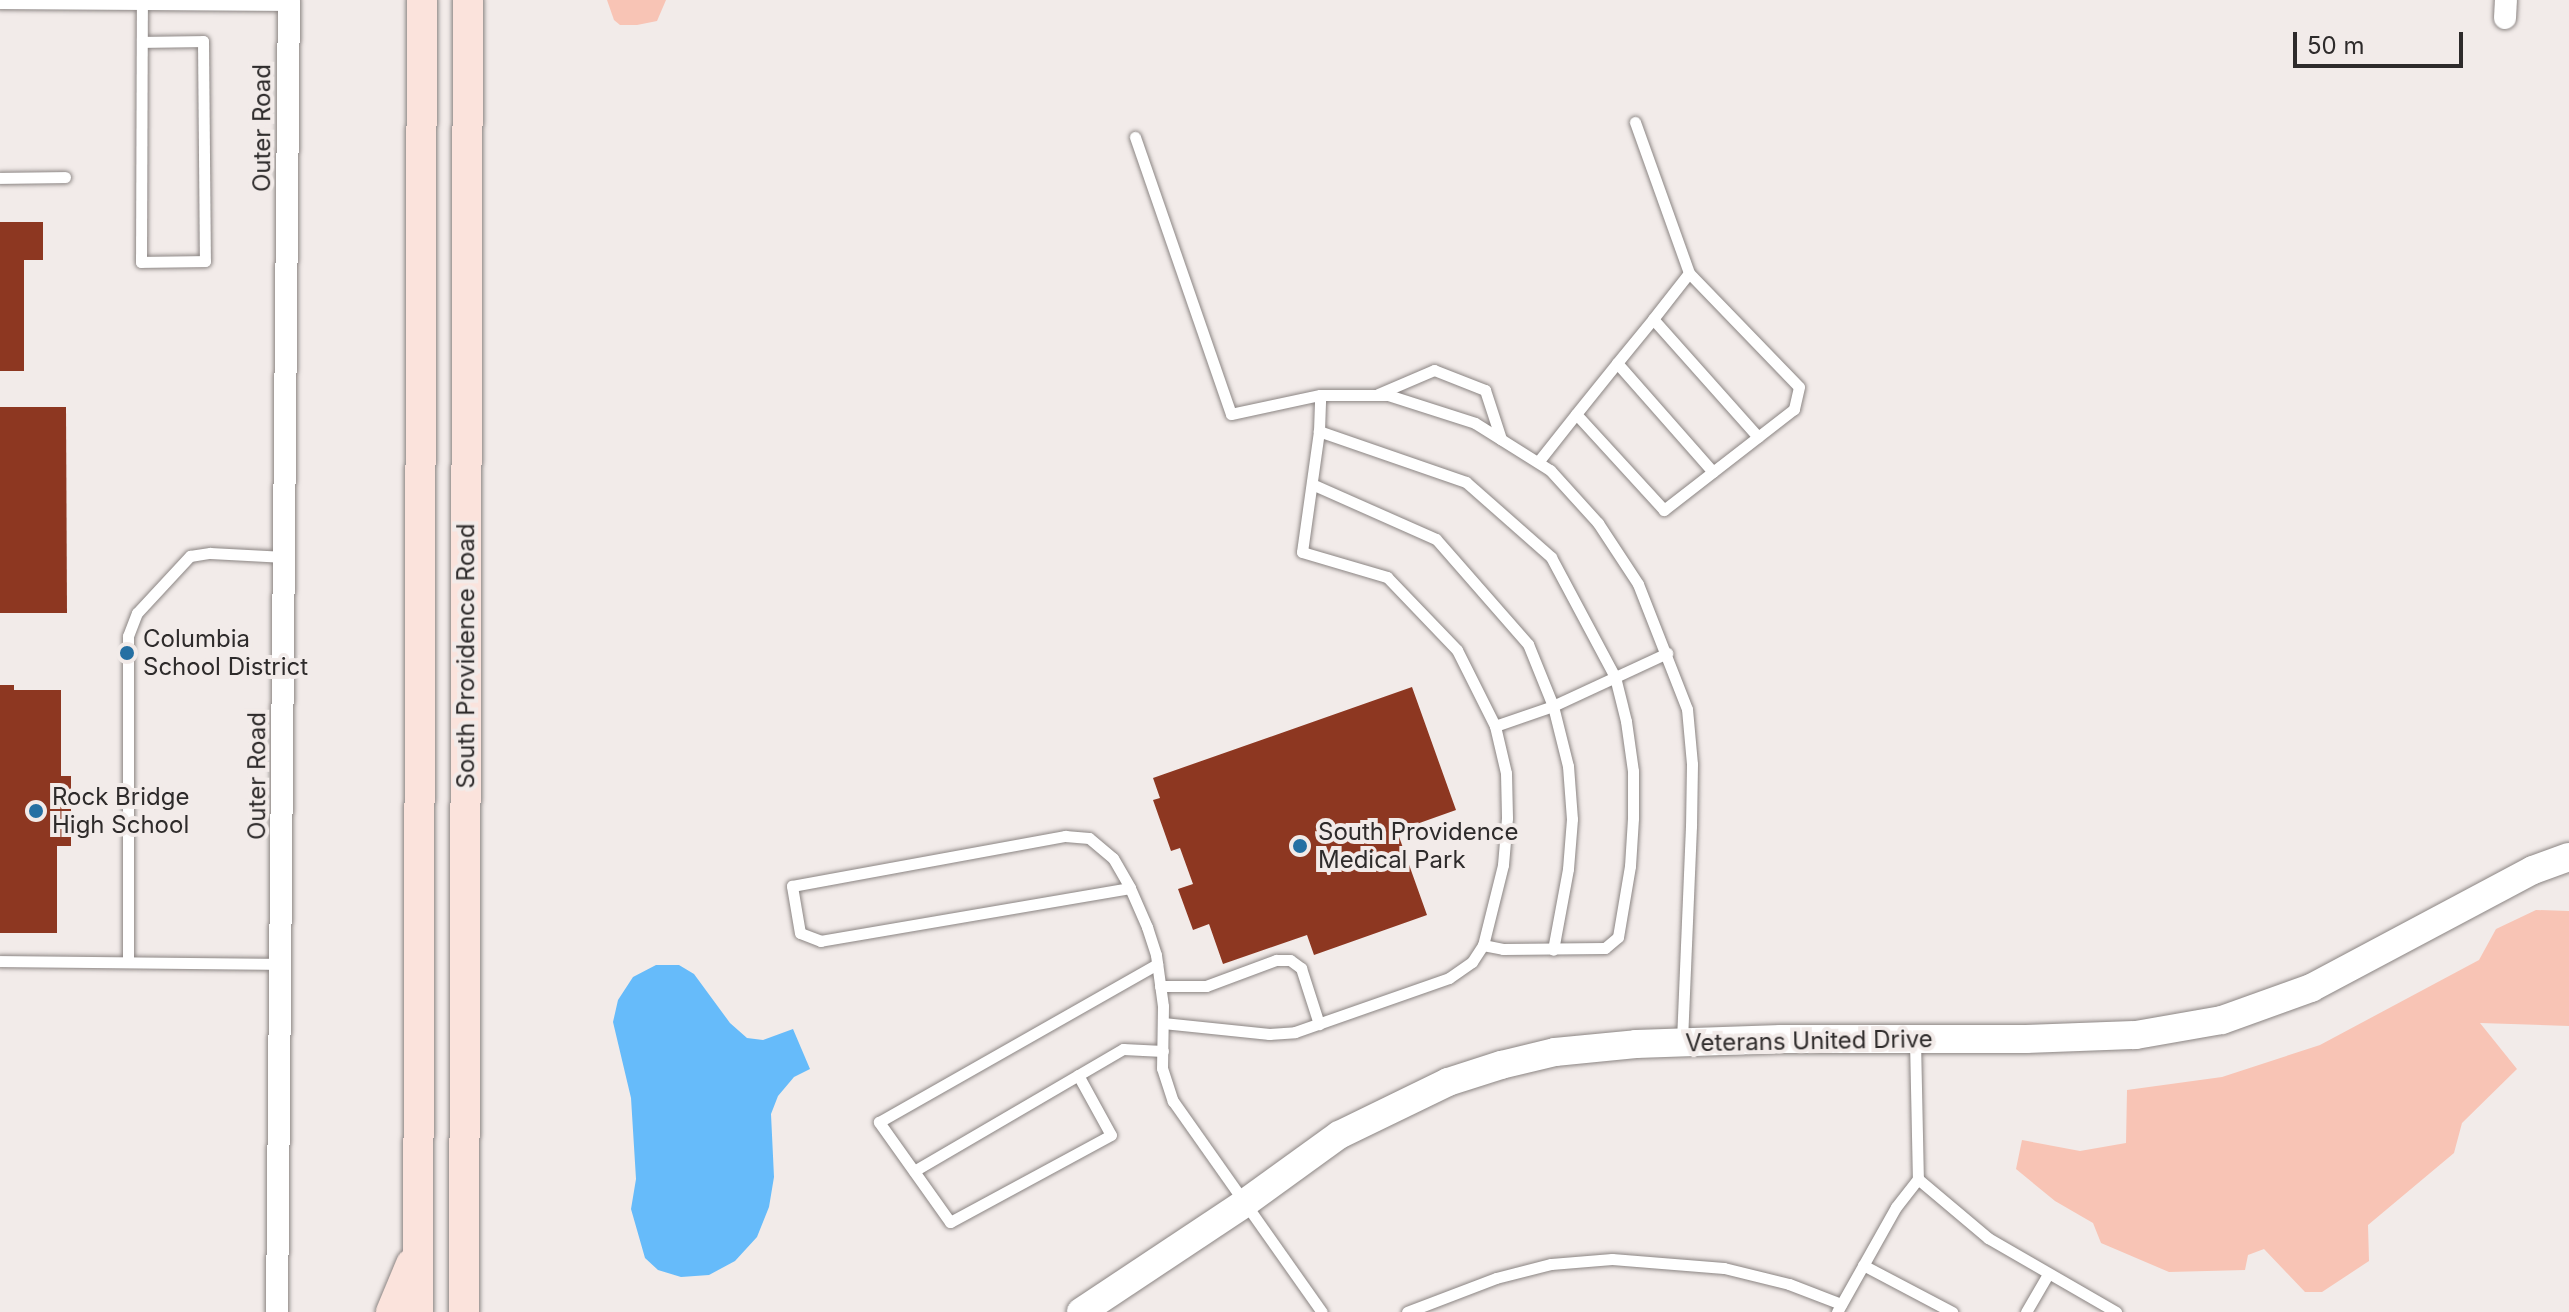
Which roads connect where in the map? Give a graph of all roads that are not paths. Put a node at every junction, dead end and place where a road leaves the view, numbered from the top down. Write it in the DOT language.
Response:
graph roads {
  1 [pos="422,0"];
  2 [pos="468,0"];
  3 [pos="142,2"];
  4 [pos="289,2"];
  5 [pos="0,3"];
  6 [pos="142,42"];
  7 [pos="1635,122"];
  8 [pos="1135,137"];
  9 [pos="65,177"];
  10 [pos="0,178"];
  11 [pos="1689,273"];
  12 [pos="1653,319"];
  13 [pos="1617,363"];
  14 [pos="1320,395"];
  15 [pos="1377,395"];
  16 [pos="1576,414"];
  17 [pos="1319,431"];
  18 [pos="1758,437"];
  19 [pos="1501,439"];
  20 [pos="1538,462"];
  21 [pos="1713,472"];
  22 [pos="1314,485"];
  23 [pos="285,557"];
  24 [pos="1667,653"];
  25 [pos="1615,677"];
  26 [pos="1553,706"];
  27 [pos="1495,726"];
  28 [pos="2569,857"];
  29 [pos="1130,888"];
  30 [pos="1483,945"];
  31 [pos="1553,950"];
  32 [pos="0,961"];
  33 [pos="128,962"];
  34 [pos="282,964"];
  35 [pos="1157,964"];
  36 [pos="1160,986"];
  37 [pos="1163,1023"];
  38 [pos="1319,1024"];
  39 [pos="1915,1039"];
  40 [pos="1682,1043"];
  41 [pos="1163,1051"];
  42 [pos="1078,1075"];
  43 [pos="914,1171"];
  44 [pos="1918,1179"];
  45 [pos="1245,1203"];
  46 [pos="419,1231"];
  47 [pos="1863,1265"];
  48 [pos="2048,1274"];
  49 [pos="467,1307"];
  50 [pos="1839,1308"];
  51 [pos="277,1312"];
  52 [pos="391,1312"];
  53 [pos="418,1312"];
  54 [pos="1081,1312"];
  55 [pos="1322,1312"];
  56 [pos="1407,1312"];
  57 [pos="1952,1312"];
  58 [pos="2026,1312"];
  59 [pos="2116,1312"];
  1 -- 46 [label="main road, South Providence Road"];
  2 -- 49 [label="main road, South Providence Road"];
  3 -- 4 [label="lane"];
  3 -- 5 [label="lane"];
  3 -- 6 [label="lane"];
  4 -- 23 [label="street, Outer Road"];
  6 -- 6 [label="lane"];
  7 -- 11 [label="lane"];
  8 -- 14 [label="lane"];
  9 -- 10 [label="lane"];
  11 -- 12 [label="lane"];
  11 -- 18 [label="lane"];
  12 -- 13 [label="lane"];
  12 -- 18 [label="lane"];
  13 -- 16 [label="lane"];
  13 -- 21 [label="lane"];
  14 -- 15 [label="lane"];
  14 -- 17 [label="lane"];
  15 -- 19 [label="lane"];
  15 -- 19 [label="lane"];
  16 -- 20 [label="lane"];
  16 -- 21 [label="lane"];
  17 -- 22 [label="lane"];
  17 -- 25 [label="lane"];
  18 -- 21 [label="lane"];
  19 -- 20 [label="lane"];
  20 -- 24 [label="lane"];
  22 -- 26 [label="lane"];
  22 -- 27 [label="lane"];
  23 -- 33 [label="lane"];
  23 -- 34 [label="street, Outer Road"];
  24 -- 25 [label="lane"];
  24 -- 40 [label="lane"];
  25 -- 26 [label="lane"];
  25 -- 31 [label="lane"];
  26 -- 27 [label="lane"];
  26 -- 31 [label="lane"];
  27 -- 30 [label="lane"];
  28 -- 39 [label="street, Veterans United Drive"];
  29 -- 29 [label="lane"];
  29 -- 35 [label="lane"];
  30 -- 31 [label="lane"];
  30 -- 38 [label="lane"];
  32 -- 33 [label="lane"];
  33 -- 34 [label="lane"];
  34 -- 51 [label="street, Outer Road"];
  35 -- 36 [label="lane"];
  35 -- 43 [label="lane"];
  36 -- 37 [label="lane"];
  36 -- 38 [label="lane"];
  37 -- 38 [label="lane"];
  37 -- 41 [label="lane"];
  39 -- 40 [label="street, Veterans United Drive"];
  39 -- 44 [label="lane"];
  40 -- 45 [label="street, Veterans United Drive"];
  41 -- 42 [label="lane"];
  41 -- 45 [label="lane"];
  42 -- 43 [label="lane"];
  42 -- 43 [label="lane"];
  44 -- 47 [label="lane"];
  44 -- 48 [label="lane"];
  45 -- 54 [label="street, Veterans United Drive"];
  45 -- 55 [label="lane"];
  46 -- 52 [label="main road"];
  46 -- 53 [label="main road, South Providence Road"];
  47 -- 50 [label="lane"];
  47 -- 57 [label="lane"];
  48 -- 58 [label="lane"];
  48 -- 59 [label="lane"];
  50 -- 56 [label="lane"];
}
